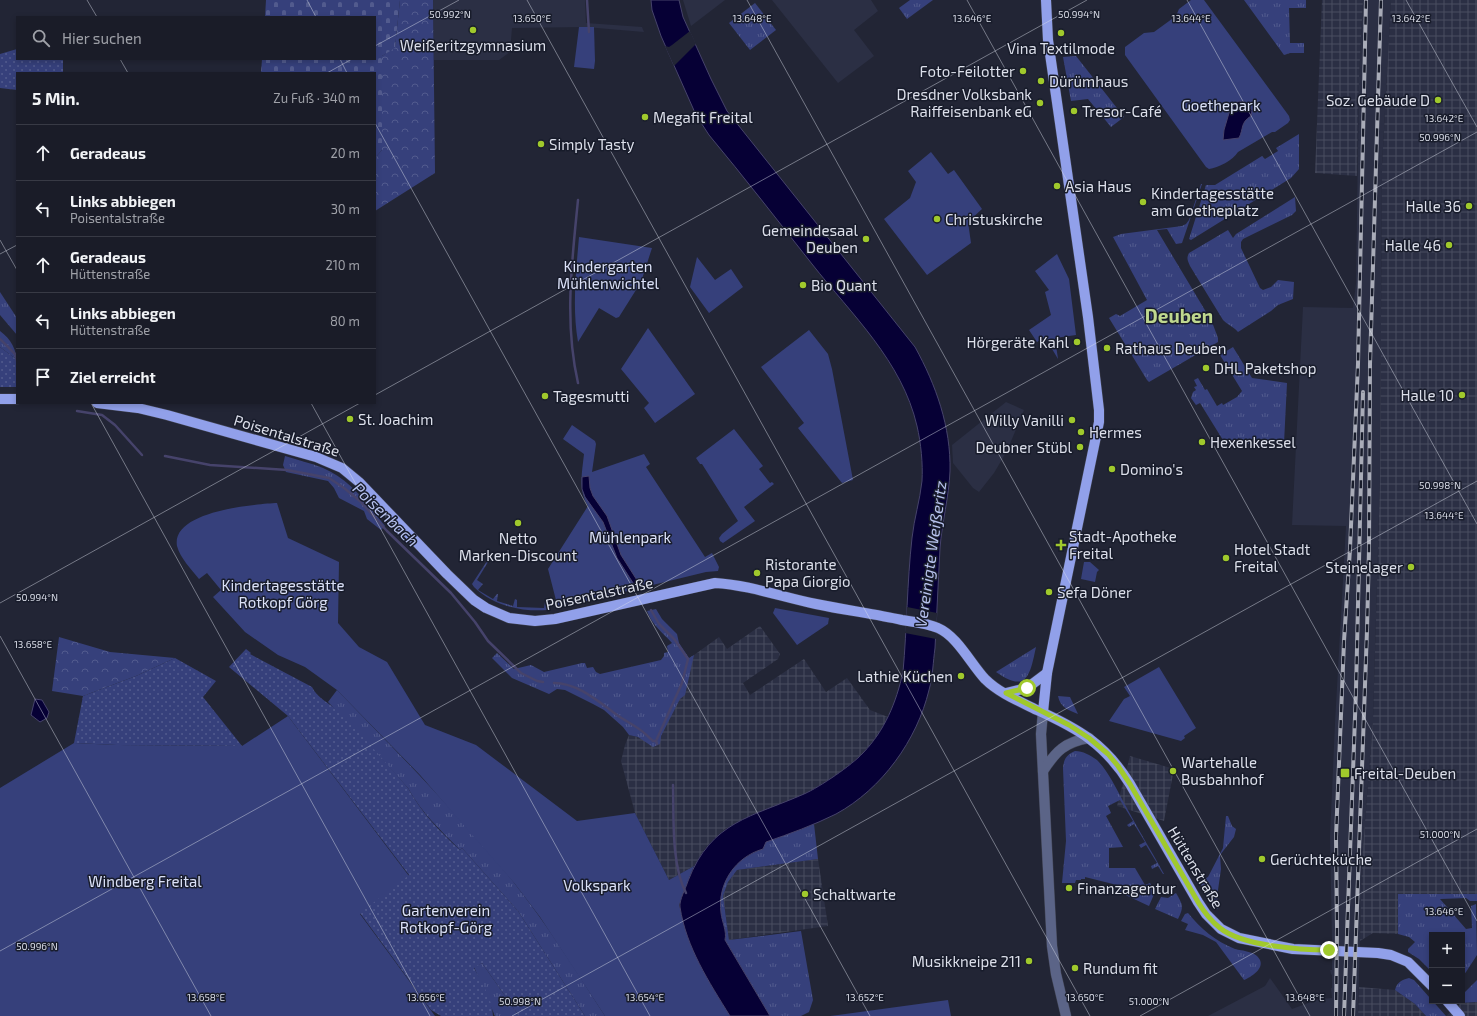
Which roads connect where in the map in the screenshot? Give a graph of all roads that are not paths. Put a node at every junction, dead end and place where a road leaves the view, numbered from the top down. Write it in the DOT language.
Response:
graph roads {
  1 [pos="1046,0"];
  2 [pos="0,399"];
  3 [pos="16,399"];
  4 [pos="105,404"];
  5 [pos="1047,673"];
  6 [pos="1006,693"];
  7 [pos="1043,712"];
  8 [pos="1089,738"];
  9 [pos="1043,771"];
  10 [pos="1429,983"];
  11 [pos="1064,1004"];
  12 [pos="1450,1004"];
  13 [pos="1066,1016"];
  14 [pos="1072,1016"];
  15 [pos="1460,1016"];
  1 -- 5 [label="main road"];
  2 -- 3 [label="main road"];
  4 -- 6 [label="main road, Poisentalstraße"];
  5 -- 6 [label="main road"];
  5 -- 7 [label="main road"];
  6 -- 7 [label="main road, Poisentalstraße"];
  7 -- 8 [label="main road, Hüttenstraße"];
  7 -- 9 [label="street"];
  8 -- 9 [label="street"];
  8 -- 10 [label="main road, Hüttenstraße"];
  9 -- 11 [label="street"];
  11 -- 13 [label="street"];
  11 -- 14 [label="street"];
  12 -- 15 [label="main road"];
}
